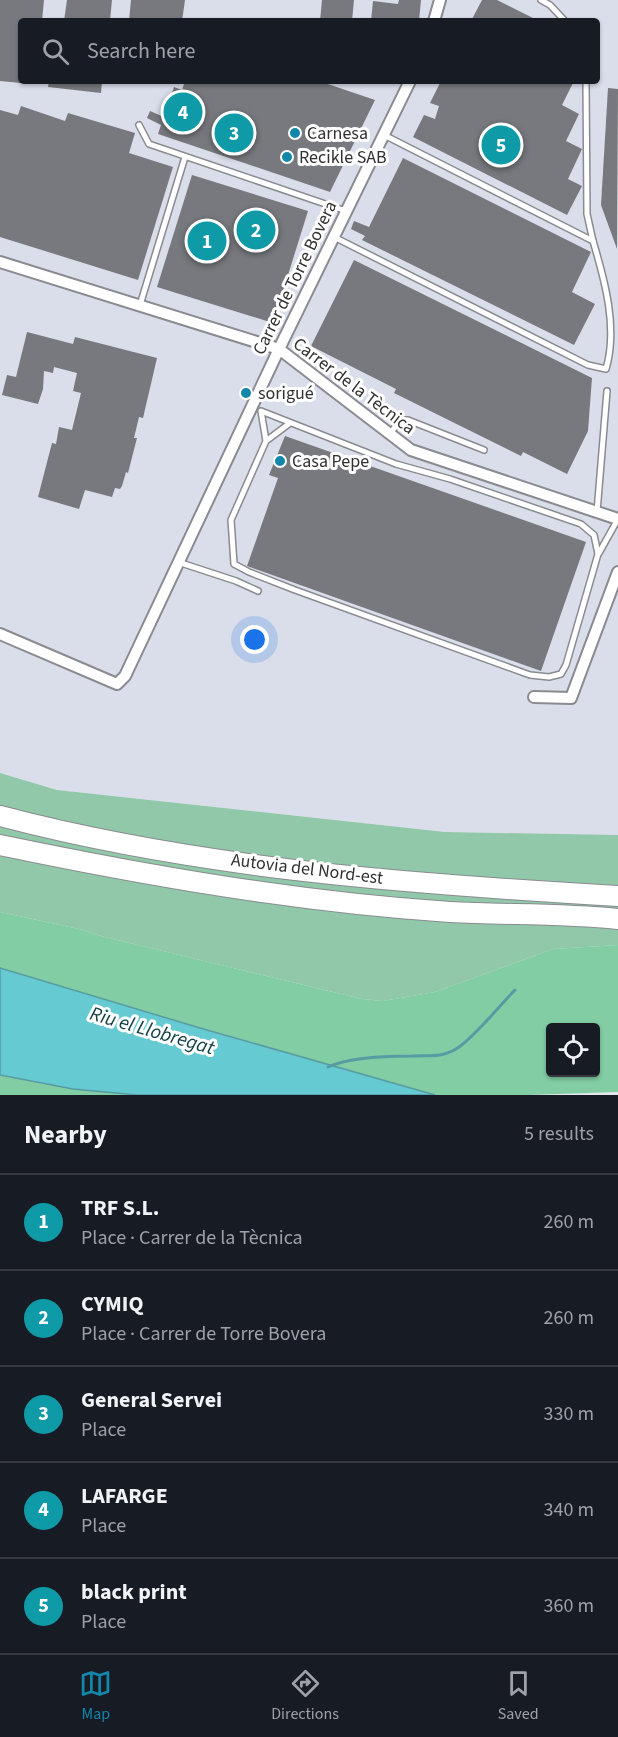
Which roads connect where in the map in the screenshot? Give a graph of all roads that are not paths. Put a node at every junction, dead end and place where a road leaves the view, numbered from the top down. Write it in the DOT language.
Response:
graph roads {
  1 [pos="440,0"];
  2 [pos="541,0"];
  3 [pos="435,18"];
  4 [pos="562,18"];
  5 [pos="409,84"];
  6 [pos="586,84"];
  7 [pos="139,125"];
  8 [pos="384,135"];
  9 [pos="185,157"];
  10 [pos="346,211"];
  11 [pos="334,237"];
  12 [pos="592,241"];
  13 [pos="0,261"];
  14 [pos="140,305"];
  15 [pos="279,349"];
  16 [pos="607,391"];
  17 [pos="256,409"];
  18 [pos="290,423"];
  19 [pos="390,434"];
  20 [pos="267,441"];
  21 [pos="484,450"];
  22 [pos="597,512"];
  23 [pos="618,519"];
  24 [pos="598,554"];
  25 [pos="178,562"];
  26 [pos="618,572"];
  27 [pos="258,591"];
  28 [pos="0,634"];
  29 [pos="534,697"];
  30 [pos="0,816"];
  31 [pos="0,844"];
  32 [pos="618,889"];
  33 [pos="546,892"];
  34 [pos="618,896"];
  35 [pos="618,919"];
  1 -- 3 [label="street"];
  2 -- 4 [label="lane"];
  5 -- 8 [label="street, Carrer de Torre Bovera"];
  6 -- 12 [label="lane"];
  7 -- 9 [label="lane"];
  8 -- 10 [label="street, Carrer de Torre Bovera"];
  8 -- 12 [label="lane"];
  9 -- 10 [label="lane"];
  9 -- 14 [label="lane"];
  10 -- 11 [label="street, Carrer de Torre Bovera"];
  11 -- 12 [label="lane"];
  11 -- 15 [label="street, Carrer de Torre Bovera"];
  13 -- 14 [label="street, Carrer de la Tècnica"];
  14 -- 15 [label="street, Carrer de la Tècnica"];
  15 -- 17 [label="street, Carrer de Torre Bovera"];
  15 -- 19 [label="street, Carrer de la Tècnica"];
  16 -- 22 [label="lane"];
  17 -- 18 [label="lane"];
  17 -- 20 [label="lane"];
  17 -- 25 [label="street, Carrer de Torre Bovera"];
  18 -- 20 [label="lane"];
  18 -- 24 [label="lane"];
  19 -- 21 [label="lane"];
  19 -- 22 [label="street, Carrer de la Tècnica"];
  20 -- 24 [label="lane"];
  22 -- 23 [label="street, Carrer de la Tècnica"];
  23 -- 24 [label="lane"];
  25 -- 27 [label="lane"];
  25 -- 28 [label="street, Carrer de Torre Bovera"];
  26 -- 29 [label="street"];
  30 -- 33 [label="highway, Autovia del Nord-est"];
  31 -- 35 [label="highway, Autovia del Nord-est"];
  32 -- 33 [label="highway"];
  33 -- 34 [label="highway, Autovia del Nord-est"];
}
